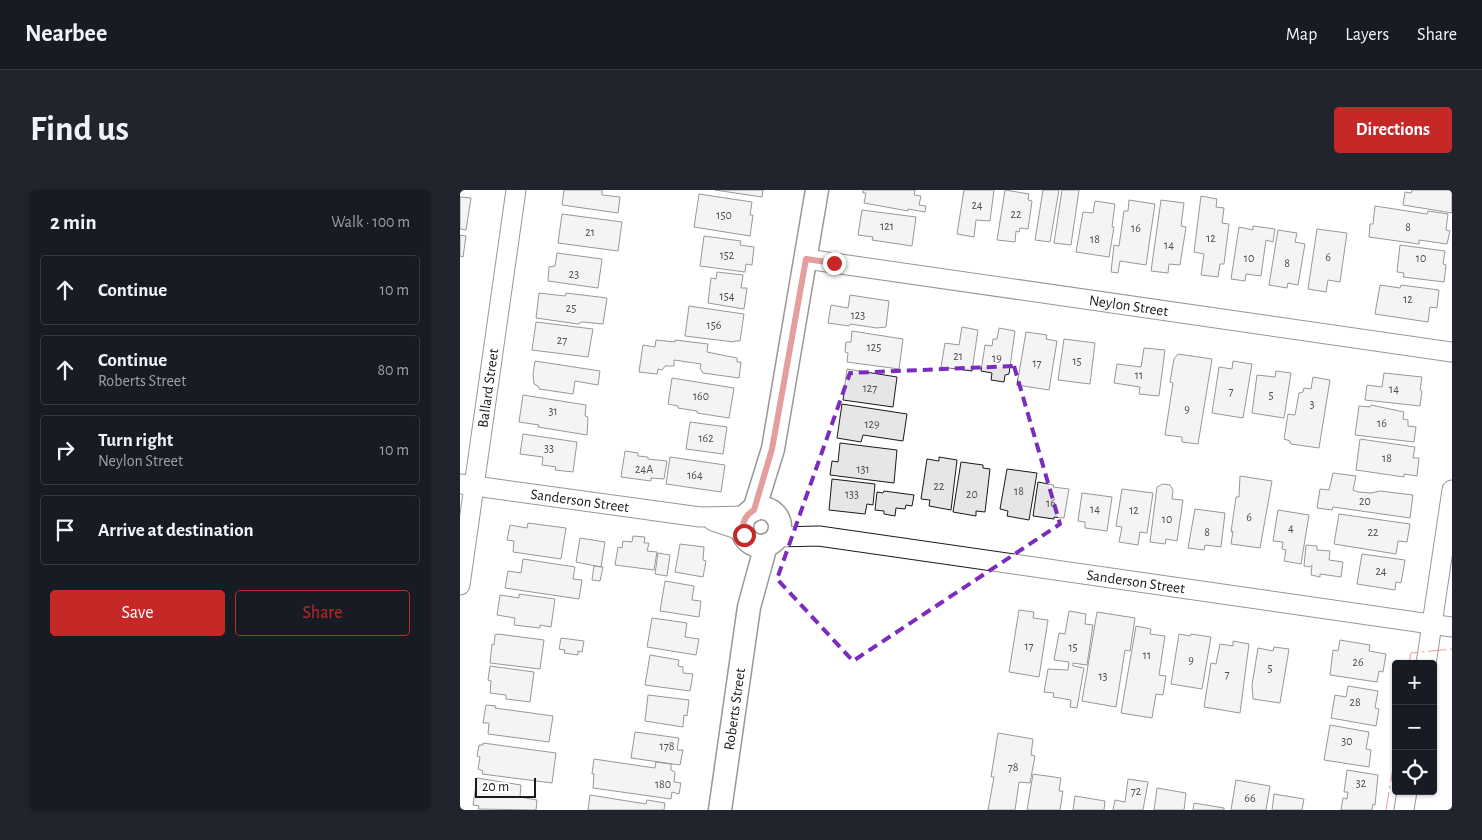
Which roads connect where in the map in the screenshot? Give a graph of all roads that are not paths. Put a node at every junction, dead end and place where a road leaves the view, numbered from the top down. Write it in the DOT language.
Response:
graph roads {
  1 [pos="516,190"];
  2 [pos="817,190"];
  3 [pos="806,259"];
  4 [pos="1452,352"];
  5 [pos="467,485"];
  6 [pos="1452,490"];
  7 [pos="761,527"];
  8 [pos="460,585"];
  9 [pos="1432,624"];
  10 [pos="1452,627"];
  11 [pos="1427,660"];
  12 [pos="1406,795"];
  13 [pos="720,810"];
  14 [pos="1404,810"];
  1 -- 5 [label="street, Ballard Street"];
  2 -- 3 [label="street, Roberts Street"];
  3 -- 4 [label="street, Neylon Street"];
  3 -- 7 [label="street, Roberts Street"];
  5 -- 7 [label="street, Sanderson Street"];
  5 -- 8 [label="street, Ballard Street"];
  6 -- 9 [label="street"];
  7 -- 9 [label="street, Sanderson Street"];
  7 -- 13 [label="street, Roberts Street"];
  9 -- 10 [label="street, Sanderson Street"];
  9 -- 11 [label="street"];
  12 -- 14 [label="street"];
}
